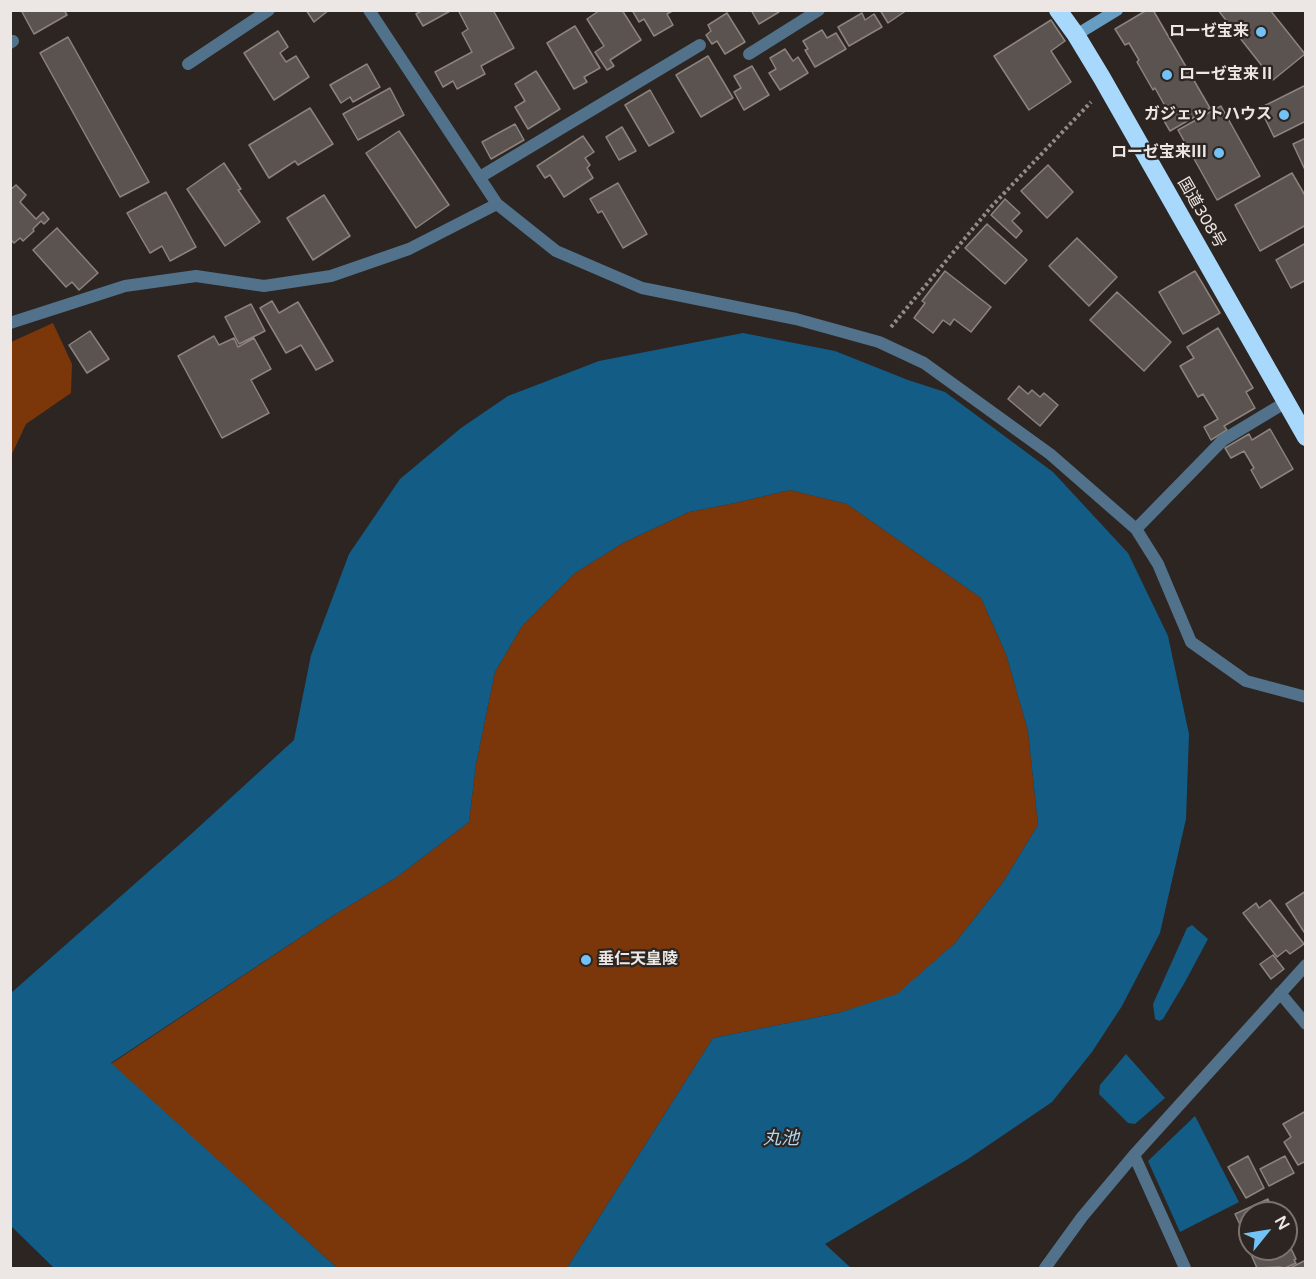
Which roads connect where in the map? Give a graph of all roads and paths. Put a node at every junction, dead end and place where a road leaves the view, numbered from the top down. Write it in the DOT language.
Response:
graph roads {
  1 [pos="269,10"];
  2 [pos="369,10"];
  3 [pos="819,10"];
  4 [pos="1059,10"];
  5 [pos="1117,10"];
  6 [pos="1076,35"];
  7 [pos="700,45"];
  8 [pos="749,54"];
  9 [pos="188,64"];
  10 [pos="1106,86"];
  11 [pos="480,177"];
  12 [pos="497,204"];
  13 [pos="10,323"];
  14 [pos="879,342"];
  15 [pos="1286,402"];
  16 [pos="1305,437"];
  17 [pos="1137,529"];
  18 [pos="1305,697"];
  19 [pos="1305,965"];
  20 [pos="1280,993"];
  21 [pos="1305,1024"];
  22 [pos="1134,1155"];
  23 [pos="1045,1269"];
  24 [pos="1185,1269"];
  1 -- 9 [label="street"];
  2 -- 11 [label="street"];
  3 -- 8 [label="street"];
  4 -- 6 [label="highway, 国道308号"];
  5 -- 6 [label="street"];
  6 -- 10 [label="highway, 国道308号"];
  7 -- 11 [label="street"];
  10 -- 14 [label="path"];
  10 -- 15 [label="highway, 国道308号"];
  11 -- 12 [label="street"];
  12 -- 13 [label="street"];
  12 -- 14 [label="street"];
  14 -- 17 [label="street"];
  15 -- 16 [label="highway, 国道308号"];
  15 -- 17 [label="street"];
  17 -- 18 [label="street"];
  19 -- 20 [label="street"];
  20 -- 21 [label="street"];
  20 -- 22 [label="street"];
  22 -- 23 [label="street"];
  22 -- 24 [label="street"];
}
